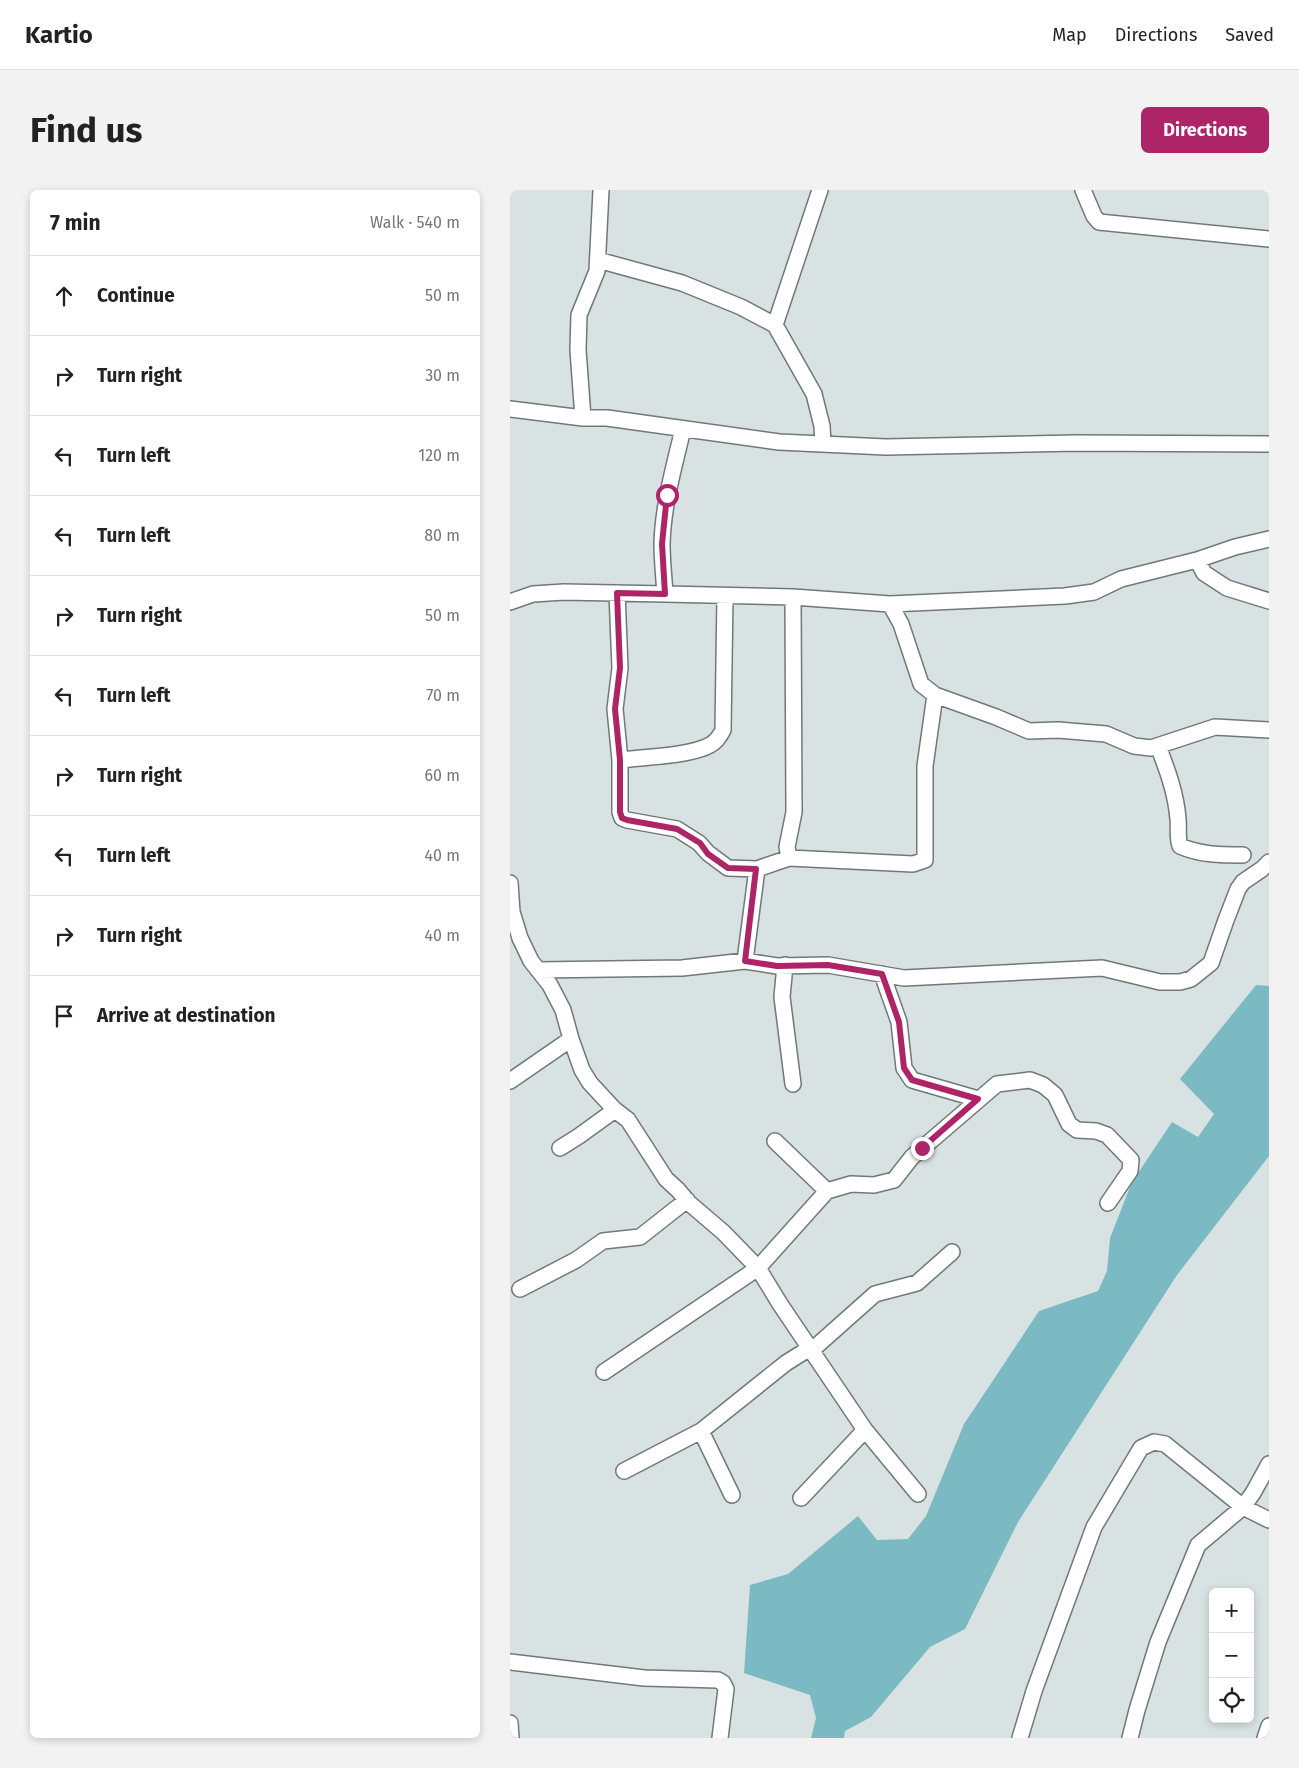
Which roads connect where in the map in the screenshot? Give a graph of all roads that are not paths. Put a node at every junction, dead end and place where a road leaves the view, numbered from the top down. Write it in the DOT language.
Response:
graph roads {
  1 [pos="601,190"];
  2 [pos="820,190"];
  3 [pos="1083,190"];
  4 [pos="1269,239"];
  5 [pos="598,260"];
  6 [pos="775,324"];
  7 [pos="510,408"];
  8 [pos="583,418"];
  9 [pos="682,429"];
  10 [pos="823,444"];
  11 [pos="1269,444"];
  12 [pos="1269,540"];
  13 [pos="1197,560"];
  14 [pos="617,593"];
  15 [pos="665,594"];
  16 [pos="725,596"];
  17 [pos="793,597"];
  18 [pos="1269,601"];
  19 [pos="510,602"];
  20 [pos="890,604"];
  21 [pos="935,695"];
  22 [pos="1269,730"];
  23 [pos="1158,746"];
  24 [pos="620,760"];
  25 [pos="1244,854"];
  26 [pos="789,858"];
  27 [pos="1269,862"];
  28 [pos="756,869"];
  29 [pos="510,883"];
  30 [pos="745,961"];
  31 [pos="785,965"];
  32 [pos="538,970"];
  33 [pos="882,974"];
  34 [pos="571,1039"];
  35 [pos="510,1081"];
  36 [pos="794,1084"];
  37 [pos="978,1099"];
  38 [pos="615,1110"];
  39 [pos="775,1141"];
  40 [pos="560,1148"];
  41 [pos="827,1191"];
  42 [pos="687,1200"];
  43 [pos="1108,1203"];
  44 [pos="952,1252"];
  45 [pos="758,1268"];
  46 [pos="520,1289"];
  47 [pos="811,1349"];
  48 [pos="604,1372"];
  49 [pos="865,1430"];
  50 [pos="701,1431"];
  51 [pos="1269,1464"];
  52 [pos="624,1470"];
  53 [pos="918,1494"];
  54 [pos="732,1495"];
  55 [pos="800,1498"];
  56 [pos="1243,1507"];
  57 [pos="1269,1520"];
  58 [pos="510,1662"];
  59 [pos="510,1723"];
  60 [pos="1269,1726"];
  61 [pos="512,1738"];
  62 [pos="720,1738"];
  63 [pos="1020,1738"];
  64 [pos="1130,1738"];
  65 [pos="1265,1738"];
  1 -- 5 [label="street"];
  2 -- 6 [label="street"];
  3 -- 4 [label="street"];
  5 -- 6 [label="street"];
  5 -- 8 [label="street"];
  6 -- 10 [label="street"];
  7 -- 8 [label="street"];
  8 -- 9 [label="street"];
  9 -- 10 [label="street"];
  9 -- 15 [label="street"];
  10 -- 11 [label="street"];
  12 -- 13 [label="street"];
  13 -- 18 [label="street"];
  13 -- 20 [label="street"];
  14 -- 15 [label="street"];
  14 -- 19 [label="street"];
  14 -- 24 [label="street"];
  15 -- 16 [label="street"];
  16 -- 17 [label="street"];
  16 -- 24 [label="street"];
  17 -- 20 [label="street"];
  17 -- 26 [label="street"];
  20 -- 21 [label="street"];
  21 -- 23 [label="street"];
  21 -- 26 [label="street"];
  22 -- 23 [label="street"];
  23 -- 25 [label="street"];
  24 -- 28 [label="street"];
  26 -- 28 [label="street"];
  27 -- 33 [label="street"];
  28 -- 30 [label="street"];
  29 -- 32 [label="street"];
  30 -- 31 [label="street"];
  30 -- 32 [label="street"];
  31 -- 33 [label="street"];
  31 -- 36 [label="street"];
  32 -- 34 [label="street"];
  33 -- 37 [label="street"];
  34 -- 35 [label="street"];
  34 -- 38 [label="street"];
  37 -- 41 [label="street"];
  37 -- 43 [label="street"];
  38 -- 40 [label="street"];
  38 -- 42 [label="street"];
  39 -- 41 [label="street"];
  41 -- 45 [label="street"];
  42 -- 45 [label="street"];
  42 -- 46 [label="street"];
  44 -- 47 [label="street"];
  45 -- 47 [label="street"];
  45 -- 48 [label="street"];
  47 -- 49 [label="street"];
  47 -- 50 [label="street"];
  49 -- 53 [label="street"];
  49 -- 55 [label="street"];
  50 -- 52 [label="street"];
  50 -- 54 [label="street"];
  51 -- 56 [label="street"];
  56 -- 57 [label="street"];
  56 -- 63 [label="street"];
  56 -- 64 [label="street"];
  58 -- 62 [label="street"];
  59 -- 61 [label="street"];
  60 -- 65 [label="street"];
}
